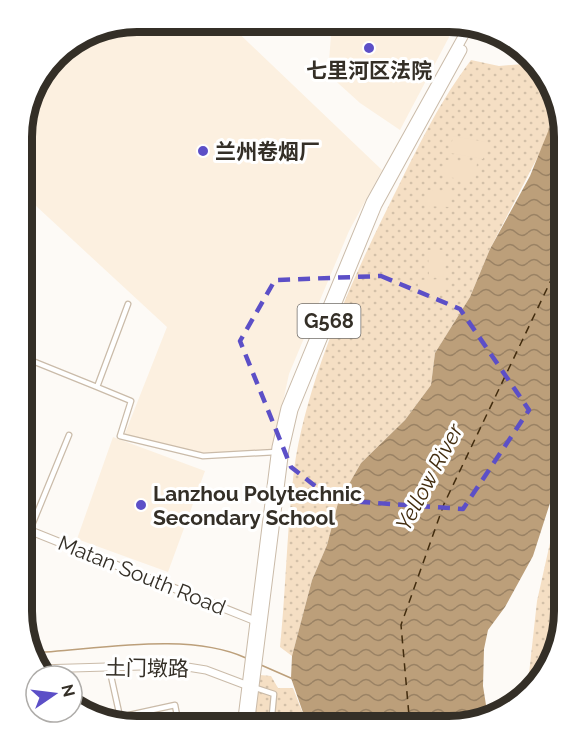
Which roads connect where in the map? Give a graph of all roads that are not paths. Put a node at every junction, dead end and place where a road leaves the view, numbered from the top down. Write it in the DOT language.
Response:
graph roads {
  1 [pos="465,32"];
  2 [pos="471,34"];
  3 [pos="128,304"];
  4 [pos="32,361"];
  5 [pos="97,387"];
  6 [pos="69,435"];
  7 [pos="276,453"];
  8 [pos="32,525"];
  9 [pos="32,531"];
  10 [pos="259,622"];
  11 [pos="109,667"];
  12 [pos="84,668"];
  13 [pos="250,686"];
  14 [pos="119,715"];
  15 [pos="126,716"];
  16 [pos="177,716"];
  17 [pos="244,716"];
  18 [pos="249,716"];
  19 [pos="272,716"];
  1 -- 7 [label="highway, G568"];
  2 -- 10 [label="highway, G568"];
  3 -- 5 [label="street"];
  4 -- 5 [label="street"];
  5 -- 7 [label="street"];
  6 -- 8 [label="street"];
  7 -- 10 [label="highway, G568"];
  9 -- 10 [label="main road, Matan South Road"];
  10 -- 13 [label="highway, G568"];
  11 -- 12 [label="main road, 土门墩路"];
  11 -- 13 [label="main road, 土门墩路"];
  11 -- 14 [label="street"];
  13 -- 17 [label="highway, G568"];
  13 -- 18 [label="highway, G568"];
  13 -- 19 [label="street"];
  15 -- 16 [label="street"];
}
